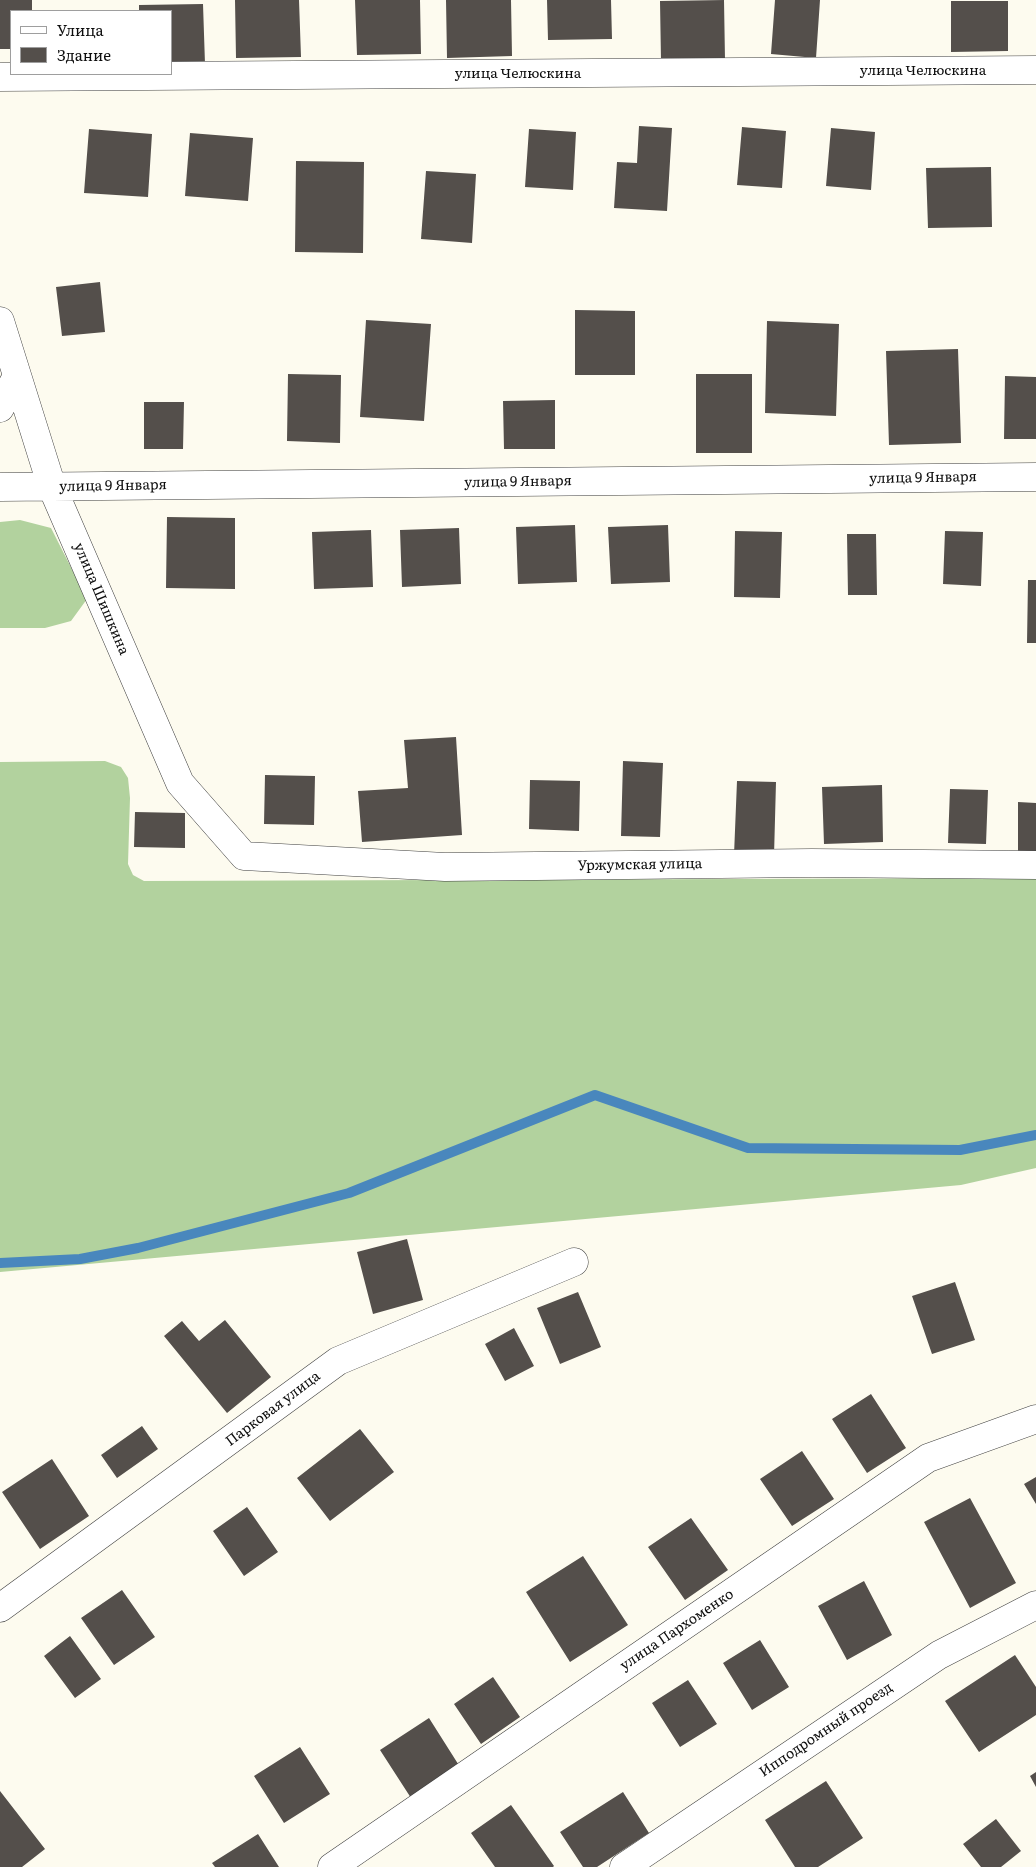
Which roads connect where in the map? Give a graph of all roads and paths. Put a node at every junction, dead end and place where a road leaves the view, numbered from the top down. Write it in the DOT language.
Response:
graph roads {
  1 [pos="1036,70"];
  2 [pos="0,77"];
  3 [pos="0,321"];
  4 [pos="17,376"];
  5 [pos="0,408"];
  6 [pos="1036,477"];
  7 [pos="0,486"];
  8 [pos="52,487"];
  9 [pos="244,856"];
  10 [pos="1036,865"];
  11 [pos="574,1262"];
  12 [pos="1036,1419"];
  13 [pos="1036,1605"];
  14 [pos="0,1608"];
  15 [pos="332,1867"];
  16 [pos="624,1867"];
  1 -- 2 [label="street, улица Челюскина"];
  3 -- 4 [label="street, улица Шишкина"];
  4 -- 5 [label="street"];
  4 -- 8 [label="street, улица Шишкина"];
  6 -- 8 [label="street, улица 9 Января"];
  7 -- 8 [label="street, улица 9 Января"];
  8 -- 9 [label="street, улица Шишкина"];
  9 -- 10 [label="street, Уржумская улица"];
  11 -- 14 [label="street, Парковая улица"];
  12 -- 15 [label="street, улица Пархоменко"];
  13 -- 16 [label="street, Ипподромный проезд"];
}
